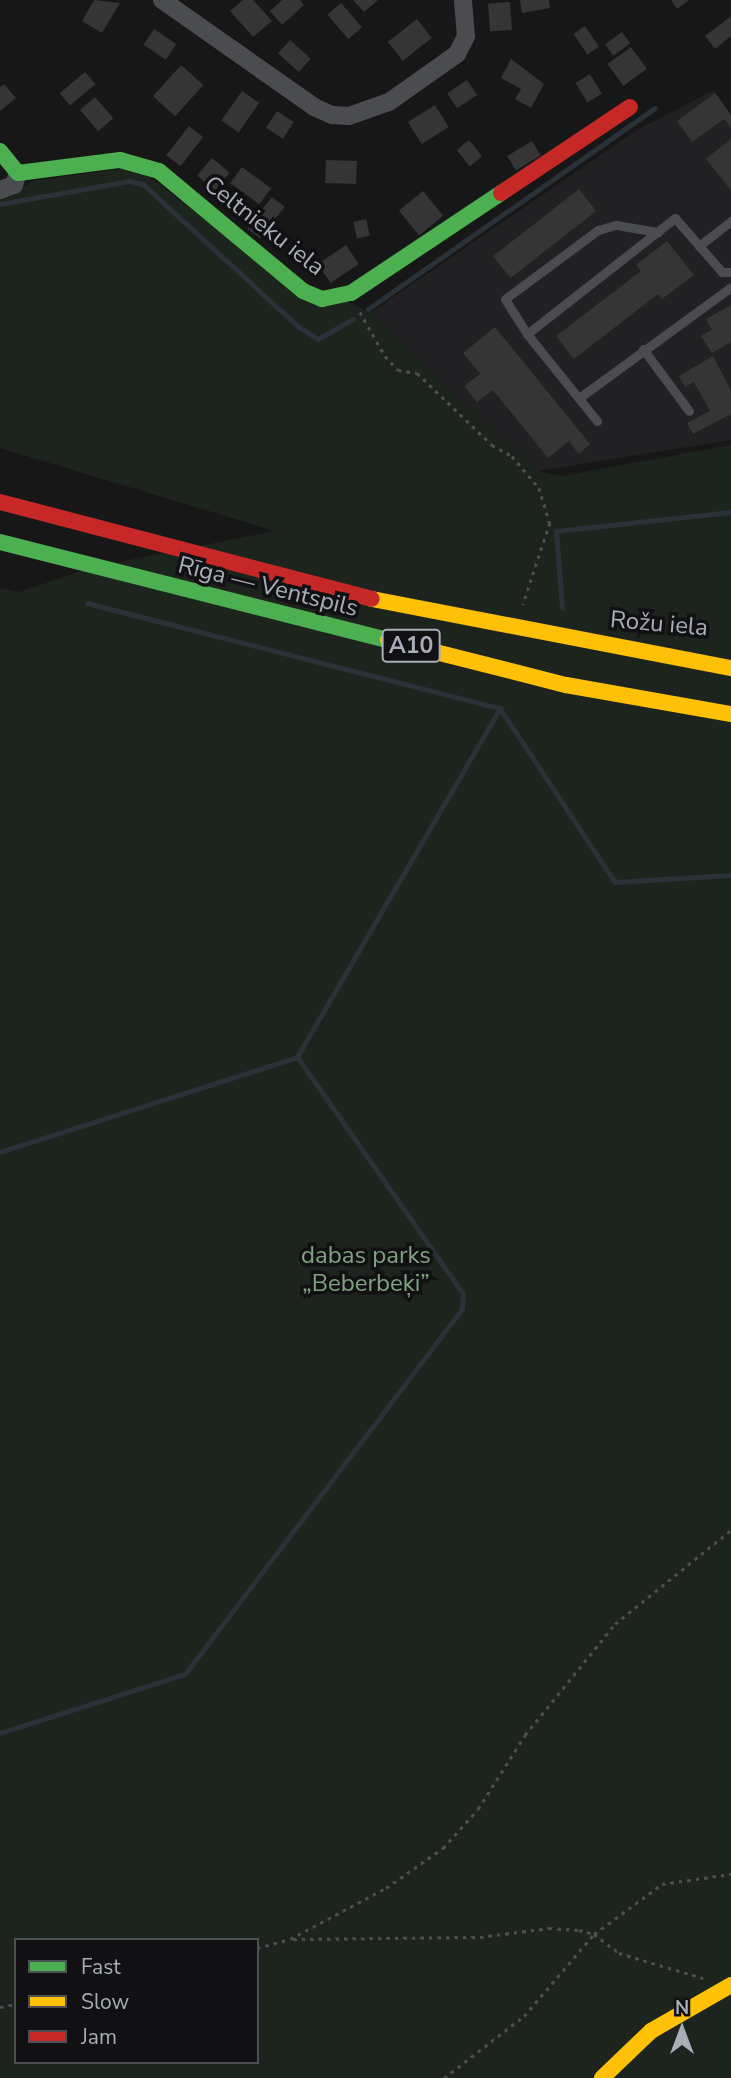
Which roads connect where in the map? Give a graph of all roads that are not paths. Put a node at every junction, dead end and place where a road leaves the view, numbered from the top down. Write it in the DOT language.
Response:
graph roads {
  1 [pos="162,0"];
  2 [pos="463,0"];
  3 [pos="630,107"];
  4 [pos="0,151"];
  5 [pos="19,173"];
  6 [pos="0,190"];
  7 [pos="731,221"];
  8 [pos="658,232"];
  9 [pos="699,246"];
  10 [pos="731,272"];
  11 [pos="731,287"];
  12 [pos="527,334"];
  13 [pos="643,349"];
  14 [pos="579,398"];
  15 [pos="689,411"];
  16 [pos="597,421"];
  17 [pos="0,502"];
  18 [pos="0,542"];
  19 [pos="583,641"];
  20 [pos="731,654"];
  21 [pos="731,668"];
  22 [pos="731,714"];
  23 [pos="731,1985"];
  24 [pos="602,2078"];
  1 -- 2 [label="street"];
  3 -- 5 [label="main road, Celtnieku iela"];
  4 -- 5 [label="main road"];
  5 -- 6 [label="street"];
  7 -- 9 [label="lane"];
  8 -- 9 [label="lane"];
  8 -- 12 [label="lane"];
  8 -- 12 [label="lane"];
  9 -- 10 [label="lane"];
  11 -- 13 [label="lane"];
  12 -- 14 [label="lane"];
  13 -- 14 [label="lane"];
  13 -- 15 [label="lane"];
  14 -- 16 [label="lane"];
  17 -- 19 [label="main road, Rīga — Ventspils / A10"];
  18 -- 22 [label="main road, Rīga — Ventspils / A10"];
  19 -- 20 [label="main road, Rožu iela"];
  19 -- 21 [label="main road, Rīga — Ventspils / A10"];
  23 -- 24 [label="main road"];
}
